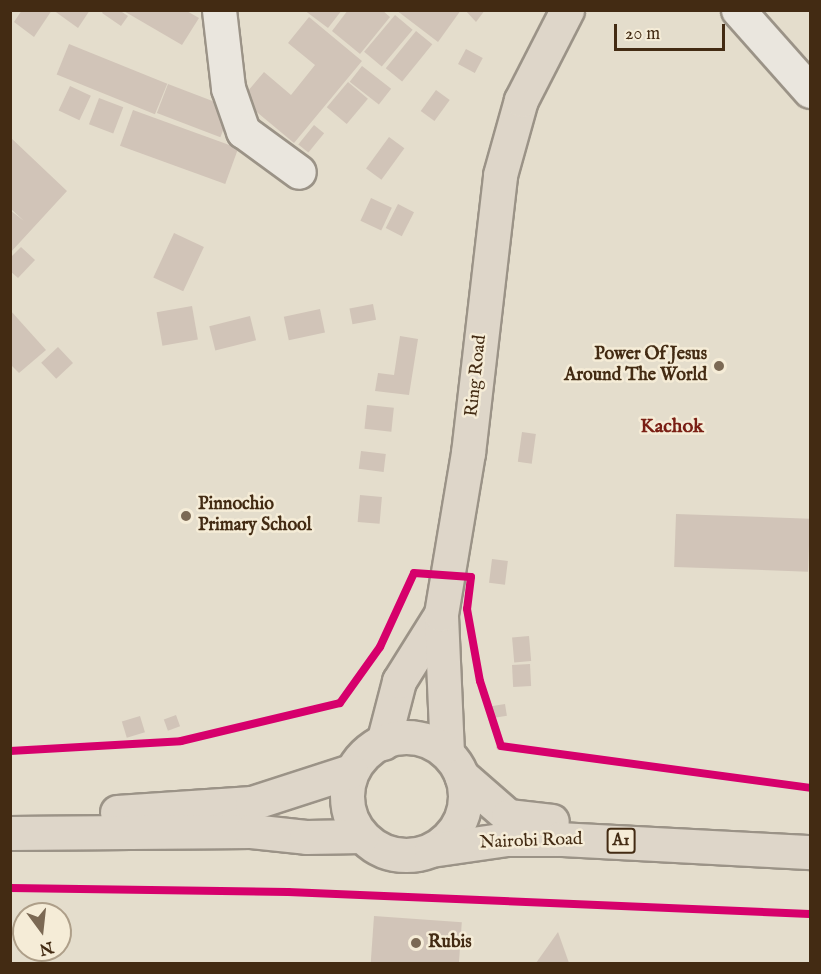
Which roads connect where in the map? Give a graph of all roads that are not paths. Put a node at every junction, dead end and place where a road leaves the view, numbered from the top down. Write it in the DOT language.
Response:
graph roads {
  1 [pos="219,10"];
  2 [pos="567,10"];
  3 [pos="738,10"];
  4 [pos="810,92"];
  5 [pos="298,172"];
  6 [pos="441,614"];
  7 [pos="383,743"];
  8 [pos="454,764"];
  9 [pos="351,771"];
  10 [pos="10,819"];
  11 [pos="10,833"];
  12 [pos="362,836"];
  13 [pos="810,837"];
  14 [pos="431,850"];
  15 [pos="810,852"];
  1 -- 5 [label="street"];
  2 -- 6 [label="main road, Ring Road"];
  3 -- 4 [label="street"];
  6 -- 7 [label="main road"];
  6 -- 8 [label="main road, Ring Road"];
  7 -- 8 [label="main road"];
  7 -- 9 [label="main road"];
  8 -- 13 [label="main road, Nairobi Road / A1"];
  8 -- 14 [label="main road"];
  9 -- 10 [label="main road"];
  9 -- 12 [label="main road"];
  11 -- 12 [label="main road"];
  12 -- 14 [label="main road"];
  14 -- 15 [label="main road, Nairobi Road / A1"];
}
